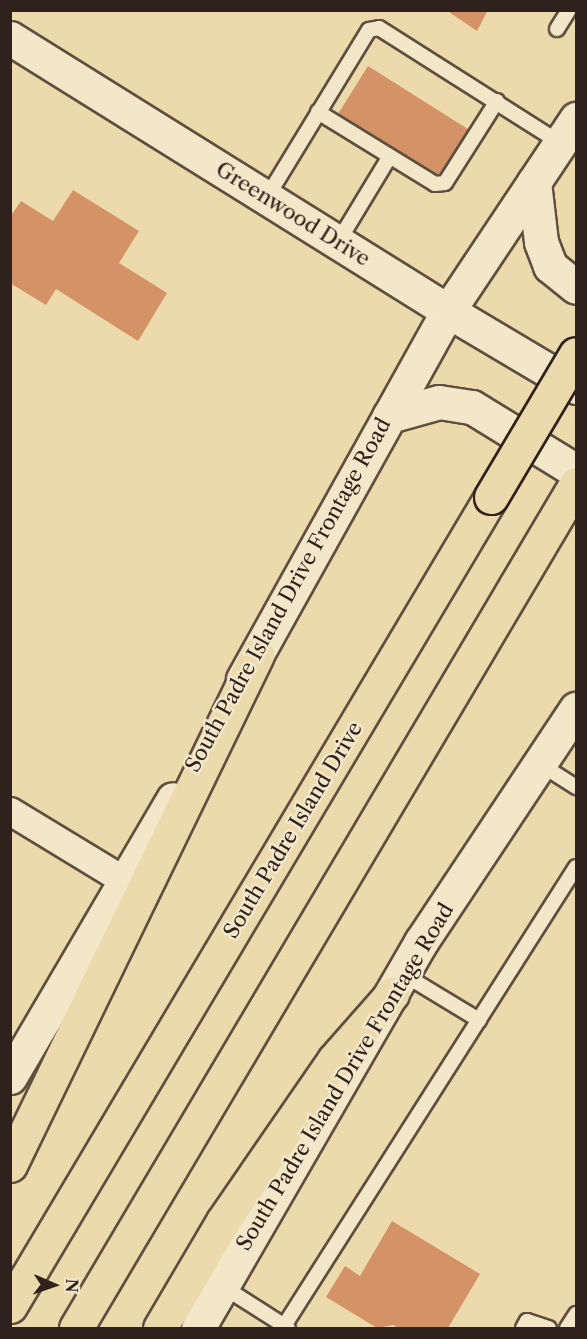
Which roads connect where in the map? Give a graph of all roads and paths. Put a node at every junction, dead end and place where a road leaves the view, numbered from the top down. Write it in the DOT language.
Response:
graph roads {
  1 [pos="569,10"];
  2 [pos="557,29"];
  3 [pos="10,38"];
  4 [pos="497,101"];
  5 [pos="318,112"];
  6 [pos="568,131"];
  7 [pos="390,156"];
  8 [pos="534,182"];
  9 [pos="267,197"];
  10 [pos="338,242"];
  11 [pos="576,287"];
  12 [pos="448,312"];
  13 [pos="576,354"];
  14 [pos="576,387"];
  15 [pos="389,416"];
  16 [pos="576,471"];
  17 [pos="576,484"];
  18 [pos="257,655"];
  19 [pos="576,709"];
  20 [pos="540,764"];
  21 [pos="576,787"];
  22 [pos="10,811"];
  23 [pos="576,867"];
  24 [pos="125,881"];
  25 [pos="397,984"];
  26 [pos="479,1020"];
  27 [pos="10,1077"];
  28 [pos="10,1165"];
  29 [pos="222,1286"];
  30 [pos="99,1290"];
  31 [pos="10,1306"];
  32 [pos="576,1314"];
  33 [pos="286,1327"];
  34 [pos="76,1329"];
  35 [pos="90,1329"];
  36 [pos="160,1329"];
  37 [pos="198,1329"];
  38 [pos="523,1329"];
  39 [pos="549,1329"];
  40 [pos="567,1329"];
  1 -- 2 [label="lane"];
  3 -- 9 [label="main road, Greenwood Drive"];
  4 -- 5 [label="lane"];
  4 -- 6 [label="lane"];
  4 -- 7 [label="lane"];
  5 -- 7 [label="lane"];
  5 -- 9 [label="lane"];
  6 -- 8 [label="main road, South Padre Island Drive Frontage Road"];
  7 -- 10 [label="lane"];
  8 -- 11 [label="main road"];
  8 -- 12 [label="main road, South Padre Island Drive Frontage Road"];
  9 -- 10 [label="main road, Greenwood Drive"];
  10 -- 12 [label="main road, Greenwood Drive"];
  12 -- 14 [label="main road, Greenwood Drive"];
  12 -- 15 [label="main road, South Padre Island Drive Frontage Road"];
  13 -- 31 [label="highway, South Padre Island Drive, bridge"];
  15 -- 16 [label="main road"];
  15 -- 18 [label="main road, South Padre Island Drive Frontage Road"];
  17 -- 30 [label="highway"];
  18 -- 24 [label="main road, South Padre Island Drive Frontage Road"];
  18 -- 28 [label="highway"];
  19 -- 20 [label="main road, South Padre Island Drive Frontage Road"];
  20 -- 21 [label="lane"];
  20 -- 25 [label="main road, South Padre Island Drive Frontage Road"];
  22 -- 24 [label="street"];
  23 -- 26 [label="lane"];
  24 -- 27 [label="main road, South Padre Island Drive Frontage Road"];
  25 -- 26 [label="lane"];
  25 -- 29 [label="main road, South Padre Island Drive Frontage Road"];
  25 -- 36 [label="highway"];
  26 -- 33 [label="lane"];
  29 -- 33 [label="lane"];
  29 -- 37 [label="main road, South Padre Island Drive Frontage Road"];
  30 -- 34 [label="highway"];
  30 -- 35 [label="highway"];
  32 -- 40 [label="lane"];
  38 -- 39 [label="lane"];
}
